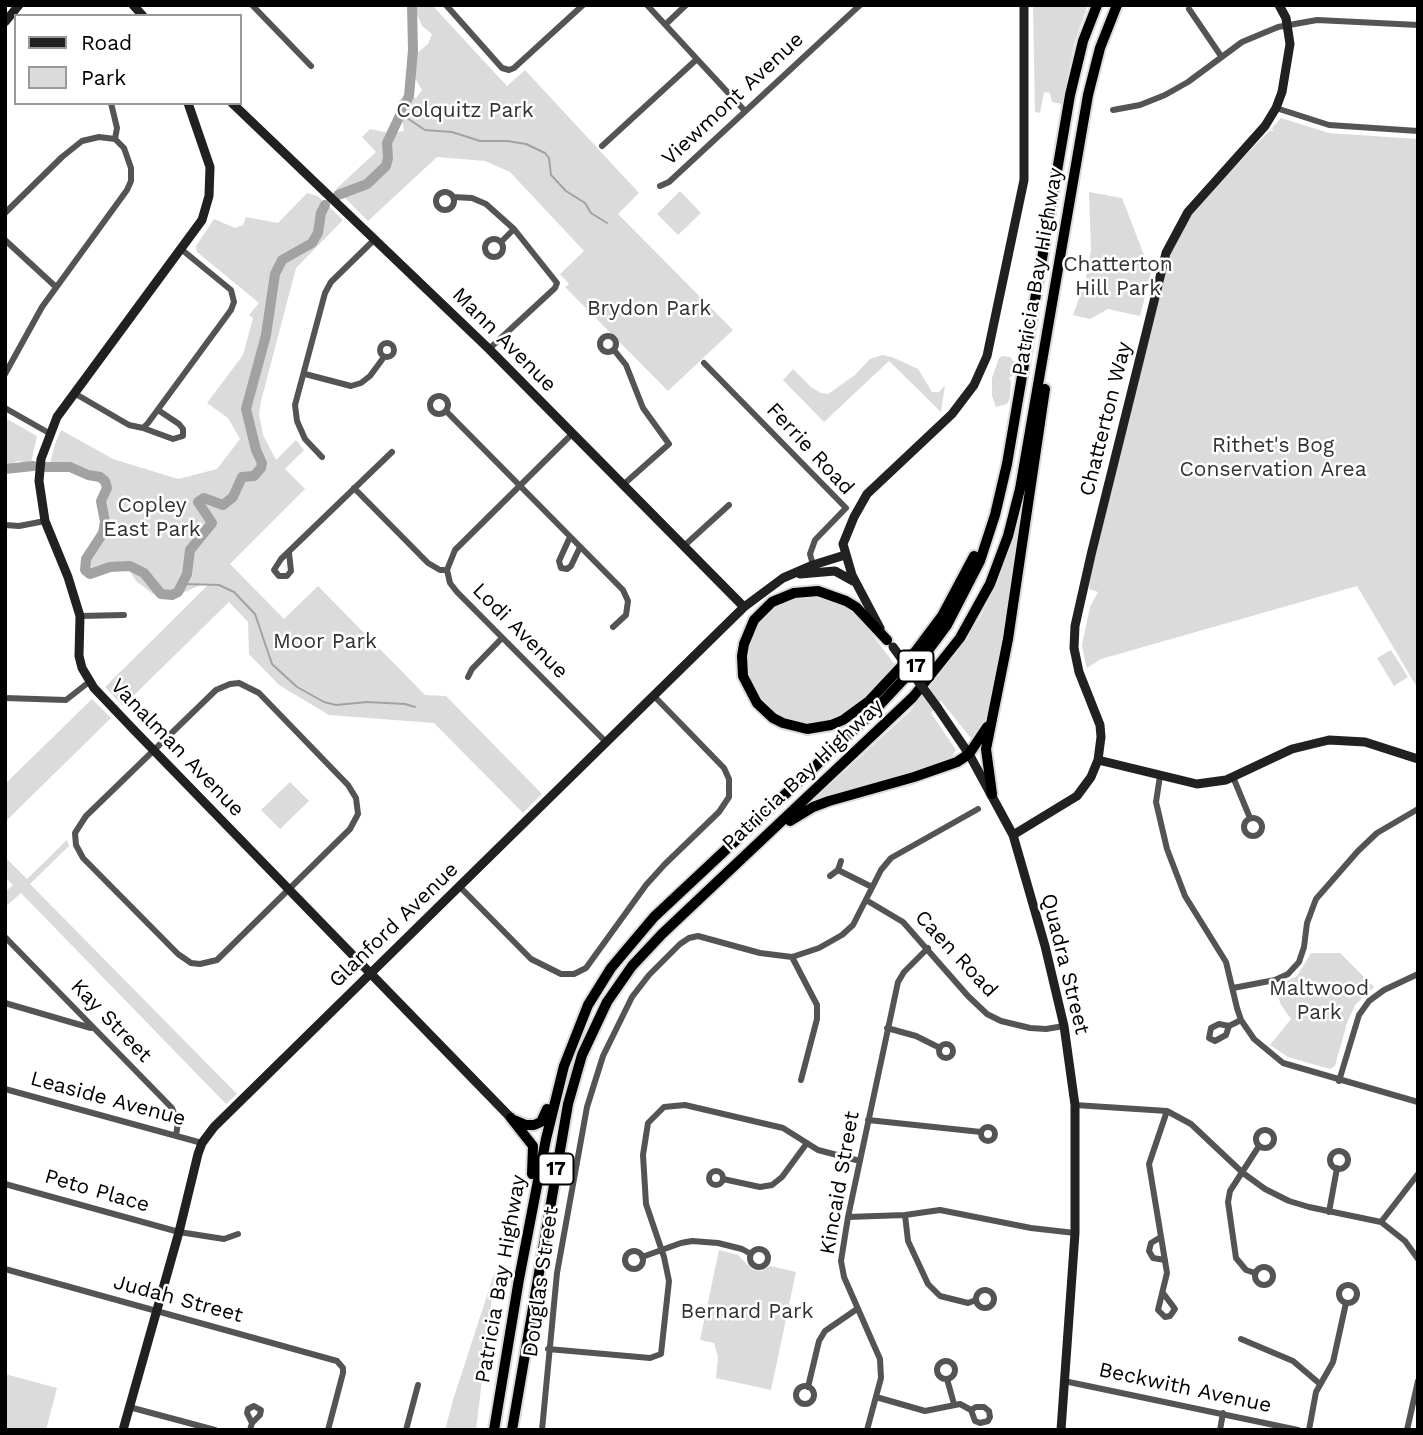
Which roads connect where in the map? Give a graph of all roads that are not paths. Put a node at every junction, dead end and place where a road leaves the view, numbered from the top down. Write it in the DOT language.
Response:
graph roads {
  1 [pos="19,5"];
  2 [pos="252,5"];
  3 [pos="446,5"];
  4 [pos="583,5"];
  5 [pos="647,5"];
  6 [pos="686,5"];
  7 [pos="860,5"];
  8 [pos="1024,5"];
  9 [pos="1094,5"];
  10 [pos="1117,5"];
  11 [pos="1279,5"];
  12 [pos="1189,9"];
  13 [pos="5,22"];
  14 [pos="666,24"];
  15 [pos="1288,24"];
  16 [pos="1418,25"];
  17 [pos="1221,56"];
  18 [pos="697,59"];
  19 [pos="310,66"];
  20 [pos="111,105"];
  21 [pos="189,105"];
  22 [pos="234,105"];
  23 [pos="1276,108"];
  24 [pos="1113,110"];
  25 [pos="745,111"];
  26 [pos="1418,131"];
  27 [pos="115,139"];
  28 [pos="602,146"];
  29 [pos="660,186"];
  30 [pos="453,197"];
  31 [pos="5,213"];
  32 [pos="514,229"];
  33 [pos="1065,232"];
  34 [pos="375,239"];
  35 [pos="5,240"];
  36 [pos="501,242"];
  37 [pos="181,249"];
  38 [pos="55,287"];
  39 [pos="489,349"];
  40 [pos="614,351"];
  41 [pos="384,357"];
  42 [pos="704,363"];
  43 [pos="5,374"];
  44 [pos="305,374"];
  45 [pos="74,393"];
  46 [pos="5,408"];
  47 [pos="158,410"];
  48 [pos="446,411"];
  49 [pos="143,428"];
  50 [pos="49,433"];
  51 [pos="573,433"];
  52 [pos="392,452"];
  53 [pos="322,457"];
  54 [pos="1007,464"];
  55 [pos="624,484"];
  56 [pos="520,487"];
  57 [pos="354,488"];
  58 [pos="729,505"];
  59 [pos="45,521"];
  60 [pos="5,525"];
  61 [pos="570,537"];
  62 [pos="685,545"];
  63 [pos="580,547"];
  64 [pos="289,553"];
  65 [pos="845,555"];
  66 [pos="813,565"];
  67 [pos="447,570"];
  68 [pos="791,575"];
  69 [pos="855,582"];
  70 [pos="744,607"];
  71 [pos="124,615"];
  72 [pos="80,616"];
  73 [pos="612,627"];
  74 [pos="502,638"];
  75 [pos="890,643"];
  76 [pos="468,677"];
  77 [pos="89,682"];
  78 [pos="654,696"];
  79 [pos="5,698"];
  80 [pos="996,700"];
  81 [pos="606,742"];
  82 [pos="154,750"];
  83 [pos="969,754"];
  84 [pos="1418,759"];
  85 [pos="1098,760"];
  86 [pos="1160,776"];
  87 [pos="1233,778"];
  88 [pos="992,794"];
  89 [pos="978,809"];
  90 [pos="1418,809"];
  91 [pos="1250,818"];
  92 [pos="1013,835"];
  93 [pos="841,861"];
  94 [pos="838,870"];
  95 [pos="830,876"];
  96 [pos="459,886"];
  97 [pos="873,887"];
  98 [pos="289,889"];
  99 [pos="866,900"];
  100 [pos="662,934"];
  101 [pos="5,937"];
  102 [pos="928,948"];
  103 [pos="792,957"];
  104 [pos="370,972"];
  105 [pos="607,974"];
  106 [pos="1417,977"];
  107 [pos="1233,988"];
  108 [pos="5,1003"];
  109 [pos="1241,1020"];
  110 [pos="1064,1026"];
  111 [pos="1228,1026"];
  112 [pos="93,1028"];
  113 [pos="887,1028"];
  114 [pos="940,1048"];
  115 [pos="801,1080"];
  116 [pos="1339,1081"];
  117 [pos="5,1089"];
  118 [pos="1418,1102"];
  119 [pos="1075,1105"];
  120 [pos="1167,1111"];
  121 [pos="511,1118"];
  122 [pos="868,1120"];
  123 [pos="981,1132"];
  124 [pos="176,1135"];
  125 [pos="202,1143"];
  126 [pos="807,1143"];
  127 [pos="1259,1146"];
  128 [pos="860,1161"];
  129 [pos="1337,1168"];
  130 [pos="1243,1173"];
  131 [pos="1417,1176"];
  132 [pos="723,1179"];
  133 [pos="5,1184"];
  134 [pos="1329,1212"];
  135 [pos="905,1215"];
  136 [pos="848,1217"];
  137 [pos="1381,1222"];
  138 [pos="179,1232"];
  139 [pos="1075,1233"];
  140 [pos="238,1234"];
  141 [pos="1161,1237"];
  142 [pos="661,1250"];
  143 [pos="751,1254"];
  144 [pos="642,1257"];
  145 [pos="1418,1259"];
  146 [pos="1164,1260"];
  147 [pos="5,1269"];
  148 [pos="1255,1273"];
  149 [pos="1163,1293"];
  150 [pos="976,1300"];
  151 [pos="1346,1303"];
  152 [pos="857,1309"];
  153 [pos="155,1311"];
  154 [pos="1241,1339"];
  155 [pos="548,1349"];
  156 [pos="947,1379"];
  157 [pos="1064,1381"];
  158 [pos="1418,1381"];
  159 [pos="1320,1384"];
  160 [pos="418,1385"];
  161 [pos="808,1387"];
  162 [pos="948,1387"];
  163 [pos="500,1396"];
  164 [pos="876,1397"];
  165 [pos="954,1404"];
  166 [pos="129,1407"];
  167 [pos="942,1408"];
  168 [pos="971,1410"];
  169 [pos="1223,1413"];
  170 [pos="123,1430"];
  171 [pos="215,1430"];
  172 [pos="328,1430"];
  173 [pos="406,1430"];
  174 [pos="494,1430"];
  175 [pos="512,1430"];
  176 [pos="542,1430"];
  177 [pos="867,1430"];
  178 [pos="1061,1430"];
  179 [pos="1220,1430"];
  180 [pos="1298,1430"];
  181 [pos="1308,1430"];
  182 [pos="1407,1430"];
  1 -- 13 [label="main road"];
  2 -- 19 [label="street"];
  3 -- 4 [label="street"];
  5 -- 14 [label="street"];
  6 -- 14 [label="street"];
  7 -- 25 [label="street, Viewmont Avenue"];
  8 -- 65 [label="main road"];
  9 -- 54 [label="highway, Patricia Bay Highway / 17"];
  10 -- 33 [label="highway, Patricia Bay Highway / 17"];
  11 -- 15 [label="main road, Chatterton Way"];
  12 -- 17 [label="street"];
  14 -- 18 [label="street"];
  15 -- 16 [label="street"];
  15 -- 17 [label="street"];
  15 -- 23 [label="main road, Chatterton Way"];
  17 -- 24 [label="street"];
  18 -- 25 [label="street"];
  18 -- 28 [label="street"];
  20 -- 27 [label="street"];
  21 -- 37 [label="main road, Vanalman Avenue"];
  22 -- 34 [label="main road, Mann Avenue"];
  23 -- 26 [label="street"];
  23 -- 85 [label="main road, Chatterton Way"];
  25 -- 29 [label="street, Viewmont Avenue"];
  27 -- 31 [label="street"];
  27 -- 38 [label="street"];
  30 -- 32 [label="street"];
  32 -- 36 [label="street"];
  32 -- 39 [label="street"];
  33 -- 80 [label="highway"];
  33 -- 100 [label="highway, Patricia Bay Highway / 17"];
  34 -- 39 [label="main road, Mann Avenue"];
  34 -- 44 [label="street"];
  35 -- 38 [label="street"];
  37 -- 45 [label="main road, Vanalman Avenue"];
  37 -- 47 [label="street"];
  38 -- 43 [label="street"];
  39 -- 51 [label="main road, Mann Avenue"];
  40 -- 55 [label="street"];
  41 -- 44 [label="street"];
  42 -- 66 [label="street, Ferrie Road"];
  44 -- 53 [label="street"];
  45 -- 49 [label="street"];
  45 -- 50 [label="main road, Vanalman Avenue"];
  46 -- 50 [label="street"];
  47 -- 49 [label="street"];
  47 -- 49 [label="street"];
  48 -- 56 [label="street"];
  50 -- 59 [label="main road, Vanalman Avenue"];
  51 -- 55 [label="main road, Mann Avenue"];
  51 -- 56 [label="street"];
  52 -- 57 [label="street"];
  54 -- 75 [label="highway"];
  54 -- 105 [label="highway, Patricia Bay Highway / 17"];
  55 -- 62 [label="main road, Mann Avenue"];
  56 -- 61 [label="street"];
  56 -- 67 [label="street"];
  57 -- 64 [label="street"];
  57 -- 67 [label="street, Lodi Avenue"];
  58 -- 62 [label="street"];
  59 -- 60 [label="street"];
  59 -- 72 [label="main road, Vanalman Avenue"];
  61 -- 63 [label="street"];
  61 -- 63 [label="street"];
  62 -- 70 [label="main road, Mann Avenue"];
  63 -- 73 [label="street"];
  65 -- 66 [label="main road, Glanford Avenue"];
  65 -- 69 [label="main road, Quadra Street"];
  66 -- 68 [label="main road, Glanford Avenue"];
  67 -- 74 [label="street, Lodi Avenue"];
  68 -- 69 [label="main road"];
  68 -- 70 [label="main road, Glanford Avenue"];
  69 -- 75 [label="main road, Quadra Street"];
  70 -- 78 [label="main road, Glanford Avenue"];
  71 -- 72 [label="street"];
  72 -- 77 [label="main road, Vanalman Avenue"];
  74 -- 76 [label="street"];
  74 -- 81 [label="street, Lodi Avenue"];
  75 -- 83 [label="main road, Quadra Street, bridge"];
  77 -- 79 [label="street"];
  77 -- 82 [label="main road, Vanalman Avenue"];
  78 -- 81 [label="main road, Glanford Avenue"];
  78 -- 96 [label="street"];
  80 -- 83 [label="highway"];
  80 -- 88 [label="highway"];
  81 -- 96 [label="main road, Glanford Avenue"];
  82 -- 98 [label="main road, Vanalman Avenue"];
  82 -- 98 [label="street"];
  82 -- 98 [label="street"];
  83 -- 88 [label="main road, Quadra Street"];
  83 -- 100 [label="highway"];
  84 -- 87 [label="main road"];
  85 -- 86 [label="main road"];
  85 -- 92 [label="main road, Chatterton Way"];
  86 -- 87 [label="main road"];
  86 -- 107 [label="street"];
  87 -- 91 [label="street"];
  88 -- 92 [label="main road, Quadra Street"];
  89 -- 97 [label="street"];
  90 -- 107 [label="street"];
  92 -- 110 [label="main road, Quadra Street"];
  93 -- 94 [label="street"];
  94 -- 95 [label="street"];
  94 -- 97 [label="street"];
  96 -- 104 [label="main road, Glanford Avenue"];
  97 -- 99 [label="street"];
  98 -- 104 [label="main road, Vanalman Avenue"];
  99 -- 102 [label="street, Caen Road"];
  99 -- 103 [label="street"];
  100 -- 175 [label="highway, Patricia Bay Highway / 17"];
  101 -- 112 [label="street, Kay Street"];
  102 -- 110 [label="street, Caen Road"];
  102 -- 113 [label="street, Kincaid Street"];
  103 -- 115 [label="street"];
  103 -- 155 [label="street, Douglas Street"];
  104 -- 121 [label="main road, Vanalman Avenue"];
  104 -- 125 [label="main road, Glanford Avenue"];
  105 -- 121 [label="highway"];
  105 -- 163 [label="highway, Patricia Bay Highway / 17"];
  106 -- 116 [label="street"];
  107 -- 109 [label="street"];
  108 -- 112 [label="street"];
  109 -- 111 [label="street"];
  109 -- 116 [label="street"];
  110 -- 119 [label="main road, Quadra Street"];
  112 -- 124 [label="street, Kay Street"];
  113 -- 114 [label="street"];
  113 -- 122 [label="street, Kincaid Street"];
  116 -- 118 [label="street"];
  117 -- 124 [label="street, Leaside Avenue"];
  119 -- 120 [label="street"];
  119 -- 139 [label="main road, Quadra Street"];
  120 -- 130 [label="street"];
  120 -- 141 [label="street"];
  121 -- 163 [label="highway"];
  122 -- 123 [label="street"];
  122 -- 128 [label="street, Kincaid Street"];
  124 -- 125 [label="street, Leaside Avenue"];
  125 -- 138 [label="main road, Glanford Avenue"];
  126 -- 128 [label="street"];
  126 -- 132 [label="street"];
  126 -- 142 [label="street"];
  127 -- 130 [label="street"];
  128 -- 136 [label="street, Kincaid Street"];
  129 -- 134 [label="street"];
  130 -- 134 [label="street"];
  130 -- 148 [label="street"];
  131 -- 137 [label="street"];
  133 -- 138 [label="street, Peto Place"];
  134 -- 137 [label="street"];
  135 -- 136 [label="street"];
  135 -- 139 [label="street"];
  135 -- 150 [label="street"];
  136 -- 152 [label="street, Kincaid Street"];
  137 -- 145 [label="street"];
  138 -- 140 [label="street, Peto Place"];
  138 -- 153 [label="main road, Glanford Avenue"];
  139 -- 157 [label="main road, Quadra Street"];
  141 -- 146 [label="street"];
  141 -- 146 [label="street"];
  142 -- 143 [label="street"];
  142 -- 144 [label="street"];
  142 -- 155 [label="street"];
  146 -- 149 [label="street"];
  147 -- 153 [label="street, Judah Street"];
  151 -- 159 [label="street"];
  152 -- 161 [label="street"];
  152 -- 164 [label="street, Kincaid Street"];
  153 -- 166 [label="main road, Glanford Avenue"];
  153 -- 172 [label="street, Judah Street"];
  154 -- 159 [label="street"];
  155 -- 176 [label="street, Douglas Street"];
  156 -- 162 [label="street"];
  157 -- 169 [label="street, Beckwith Avenue"];
  157 -- 178 [label="main road, Quadra Street"];
  158 -- 182 [label="street"];
  159 -- 181 [label="street"];
  160 -- 173 [label="street"];
  162 -- 165 [label="street"];
  162 -- 167 [label="street"];
  163 -- 174 [label="highway, Patricia Bay Highway / 17"];
  164 -- 167 [label="street"];
  164 -- 177 [label="street, Kincaid Street"];
  165 -- 167 [label="street"];
  165 -- 168 [label="street"];
  166 -- 170 [label="main road, Glanford Avenue"];
  166 -- 171 [label="street"];
  169 -- 179 [label="street"];
  169 -- 180 [label="street, Beckwith Avenue"];
}
